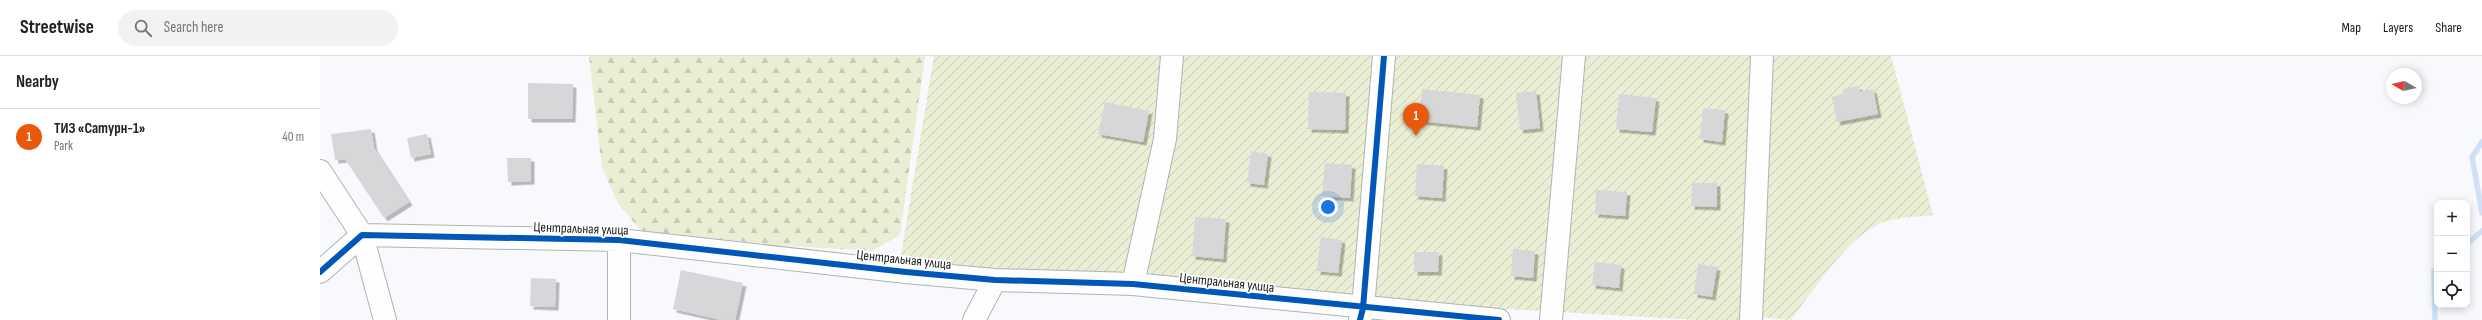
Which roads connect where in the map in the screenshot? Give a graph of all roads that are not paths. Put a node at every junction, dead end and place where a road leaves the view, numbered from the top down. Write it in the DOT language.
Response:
graph roads {
  1 [pos="1172,56"];
  2 [pos="1384,56"];
  3 [pos="1574,56"];
  4 [pos="1762,56"];
  5 [pos="320,171"];
  6 [pos="362,235"];
  7 [pos="619,240"];
  8 [pos="320,272"];
  9 [pos="995,280"];
  10 [pos="1133,284"];
  11 [pos="1361,314"];
  12 [pos="385,320"];
  13 [pos="619,320"];
  14 [pos="974,320"];
  15 [pos="1499,320"];
  16 [pos="1551,320"];
  17 [pos="1751,320"];
  1 -- 10 [label="street"];
  2 -- 11 [label="street"];
  3 -- 16 [label="street"];
  4 -- 17 [label="street"];
  5 -- 6 [label="street"];
  6 -- 7 [label="street, Центральная улица"];
  6 -- 8 [label="street"];
  6 -- 12 [label="street"];
  7 -- 9 [label="street, Центральная улица"];
  7 -- 13 [label="street"];
  9 -- 10 [label="street, Центральная улица"];
  9 -- 14 [label="street"];
  10 -- 11 [label="street, Центральная улица"];
  11 -- 15 [label="street, Центральная улица"];
}
